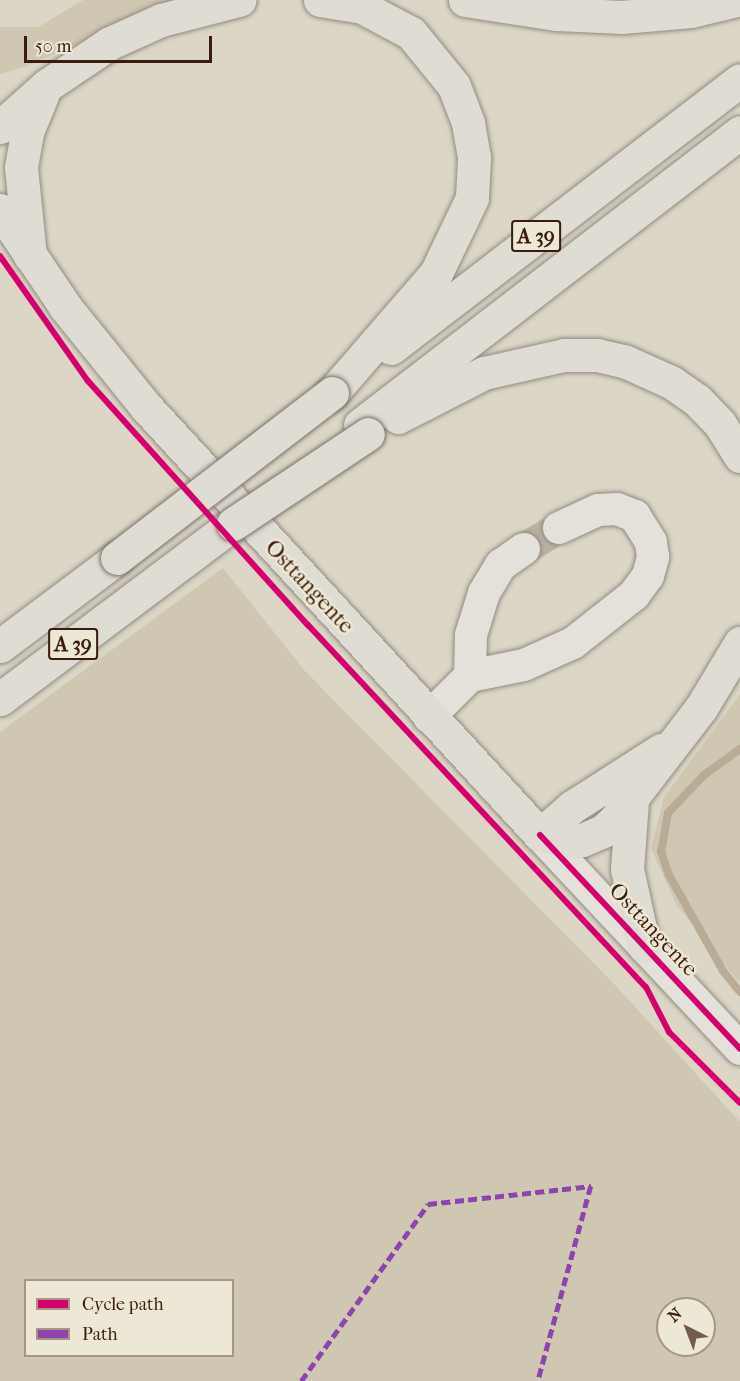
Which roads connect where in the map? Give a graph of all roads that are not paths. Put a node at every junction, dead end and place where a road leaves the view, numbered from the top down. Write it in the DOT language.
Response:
graph roads {
  1 [pos="239,0"];
  2 [pos="320,0"];
  3 [pos="465,0"];
  4 [pos="736,0"];
  5 [pos="740,80"];
  6 [pos="46,86"];
  7 [pos="0,98"];
  8 [pos="0,127"];
  9 [pos="740,132"];
  10 [pos="0,210"];
  11 [pos="30,256"];
  12 [pos="332,393"];
  13 [pos="364,429"];
  14 [pos="740,456"];
  15 [pos="559,528"];
  16 [pos="524,549"];
  17 [pos="740,643"];
  18 [pos="0,646"];
  19 [pos="470,676"];
  20 [pos="0,699"];
  21 [pos="429,717"];
  22 [pos="670,744"];
  23 [pos="632,801"];
  24 [pos="540,835"];
  25 [pos="644,946"];
  26 [pos="740,1049"];
  1 -- 6 [label="main road"];
  2 -- 12 [label="main road"];
  3 -- 4 [label="main road"];
  5 -- 12 [label="main road, A 39"];
  6 -- 7 [label="main road"];
  6 -- 8 [label="main road"];
  6 -- 11 [label="main road"];
  9 -- 13 [label="main road, A 39"];
  10 -- 11 [label="main road, Osttangente"];
  11 -- 21 [label="main road, Osttangente"];
  12 -- 18 [label="main road, A 39, bridge"];
  13 -- 14 [label="main road"];
  13 -- 20 [label="main road, A 39, bridge"];
  15 -- 19 [label="street"];
  16 -- 19 [label="street"];
  17 -- 22 [label="main road"];
  19 -- 21 [label="street"];
  21 -- 24 [label="main road, Osttangente"];
  22 -- 23 [label="main road"];
  22 -- 24 [label="main road"];
  23 -- 24 [label="main road"];
  23 -- 25 [label="main road"];
  24 -- 25 [label="street, Osttangente"];
  25 -- 26 [label="street, Osttangente"];
}
